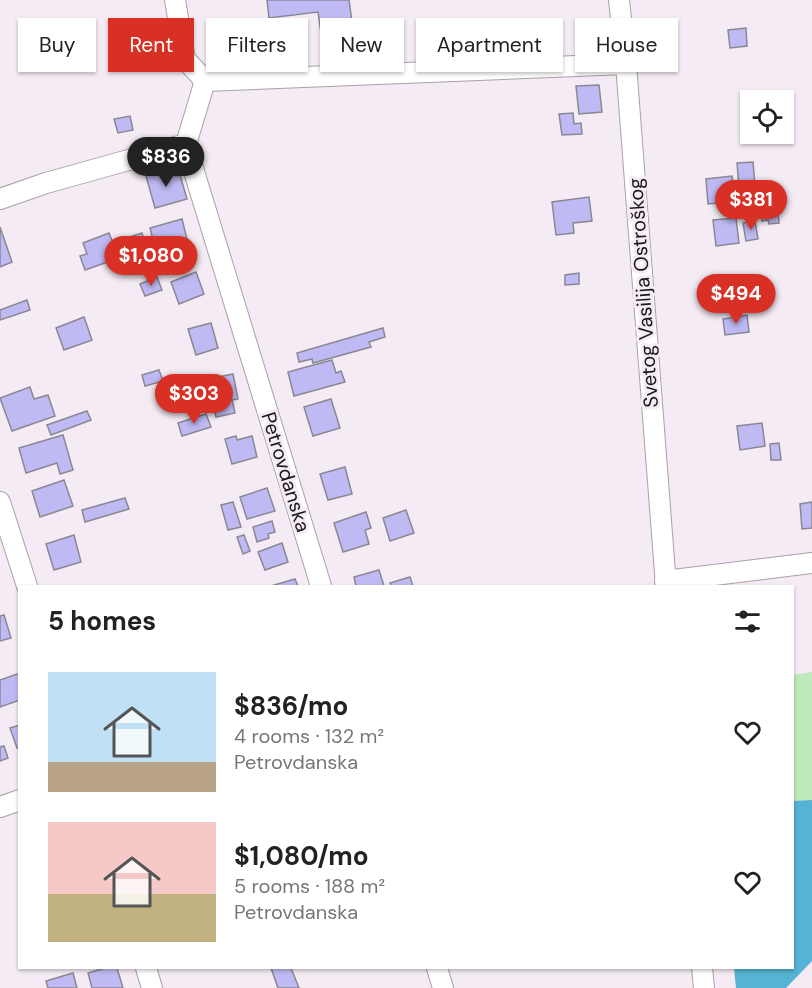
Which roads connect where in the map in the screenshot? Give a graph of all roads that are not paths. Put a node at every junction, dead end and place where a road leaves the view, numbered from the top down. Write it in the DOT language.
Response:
graph roads {
  1 [pos="175,0"];
  2 [pos="619,0"];
  3 [pos="621,18"];
  4 [pos="575,66"];
  5 [pos="627,72"];
  6 [pos="205,81"];
  7 [pos="186,144"];
  8 [pos="0,199"];
  9 [pos="0,502"];
  10 [pos="812,563"];
  11 [pos="666,584"];
  12 [pos="27,585"];
  13 [pos="321,585"];
  14 [pos="18,801"];
  15 [pos="0,807"];
  16 [pos="146,969"];
  17 [pos="437,969"];
  18 [pos="702,969"];
  19 [pos="152,988"];
  20 [pos="443,988"];
  21 [pos="704,988"];
  1 -- 6 [label="street"];
  2 -- 3 [label="street, Svetog Vasilija Ostroškog"];
  4 -- 6 [label="street"];
  5 -- 11 [label="street, Svetog Vasilija Ostroškog"];
  6 -- 7 [label="street"];
  7 -- 8 [label="street"];
  7 -- 13 [label="street, Petrovdanska"];
  9 -- 12 [label="street"];
  10 -- 11 [label="street"];
  14 -- 15 [label="street"];
  16 -- 19 [label="street"];
  17 -- 20 [label="street"];
  18 -- 21 [label="street"];
}
